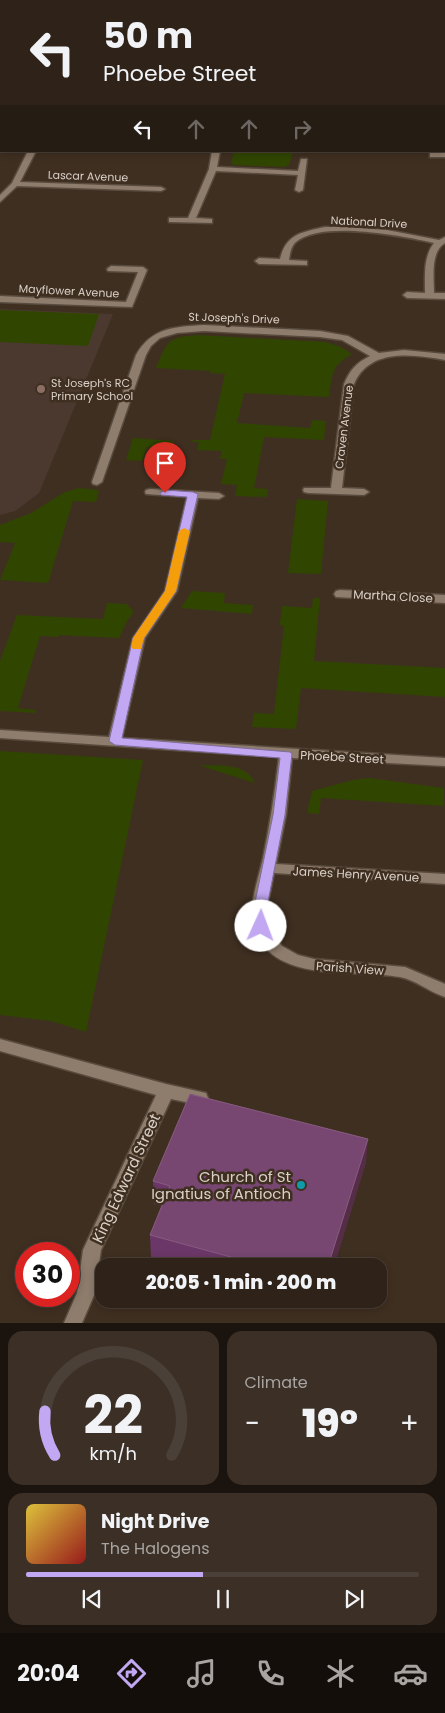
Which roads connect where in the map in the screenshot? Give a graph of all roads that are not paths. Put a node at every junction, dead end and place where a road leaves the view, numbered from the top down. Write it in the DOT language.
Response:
graph roads {
  1 [pos="31,152"];
  2 [pos="216,152"];
  3 [pos="433,155"];
  4 [pos="445,155"];
  5 [pos="304,161"];
  6 [pos="213,169"];
  7 [pos="302,172"];
  8 [pos="15,184"];
  9 [pos="161,189"];
  10 [pos="299,190"];
  11 [pos="0,200"];
  12 [pos="172,220"];
  13 [pos="191,220"];
  14 [pos="209,221"];
  15 [pos="442,241"];
  16 [pos="259,261"];
  17 [pos="284,262"];
  18 [pos="304,263"];
  19 [pos="111,269"];
  20 [pos="407,295"];
  21 [pos="429,296"];
  22 [pos="445,296"];
  23 [pos="0,299"];
  24 [pos="377,356"];
  25 [pos="445,358"];
  26 [pos="97,482"];
  27 [pos="308,490"];
  28 [pos="336,491"];
  29 [pos="150,492"];
  30 [pos="364,492"];
  31 [pos="193,494"];
  32 [pos="219,496"];
  33 [pos="340,594"];
  34 [pos="445,599"];
  35 [pos="0,734"];
  36 [pos="115,741"];
  37 [pos="286,754"];
  38 [pos="445,762"];
  39 [pos="267,868"];
  40 [pos="445,879"];
  41 [pos="445,991"];
  42 [pos="0,1045"];
  43 [pos="166,1091"];
  44 [pos="200,1098"];
  45 [pos="73,1323"];
  1 -- 8 [label="street"];
  2 -- 6 [label="street"];
  3 -- 4 [label="street"];
  5 -- 7 [label="street"];
  6 -- 7 [label="street"];
  6 -- 13 [label="street"];
  7 -- 10 [label="street"];
  8 -- 9 [label="street, Lascar Avenue"];
  8 -- 11 [label="street"];
  12 -- 13 [label="street"];
  13 -- 14 [label="street"];
  15 -- 17 [label="street, National Drive"];
  15 -- 21 [label="street"];
  16 -- 17 [label="street"];
  17 -- 18 [label="street"];
  19 -- 23 [label="street, Mayflower Avenue"];
  20 -- 21 [label="street"];
  21 -- 22 [label="street"];
  24 -- 25 [label="street, Craven Avenue"];
  24 -- 26 [label="street, St Joseph's Drive"];
  24 -- 28 [label="street, Craven Avenue"];
  27 -- 28 [label="street"];
  28 -- 30 [label="street"];
  29 -- 31 [label="street"];
  31 -- 32 [label="street"];
  31 -- 36 [label="street"];
  33 -- 34 [label="street, Martha Close"];
  35 -- 36 [label="street, Phoebe Street"];
  36 -- 37 [label="street, Phoebe Street"];
  37 -- 38 [label="street, Phoebe Street"];
  37 -- 39 [label="street, Parish View"];
  39 -- 40 [label="street, James Henry Avenue"];
  39 -- 41 [label="street, Parish View"];
  42 -- 43 [label="street"];
  43 -- 44 [label="street"];
  43 -- 45 [label="street, King Edward Street"];
}
